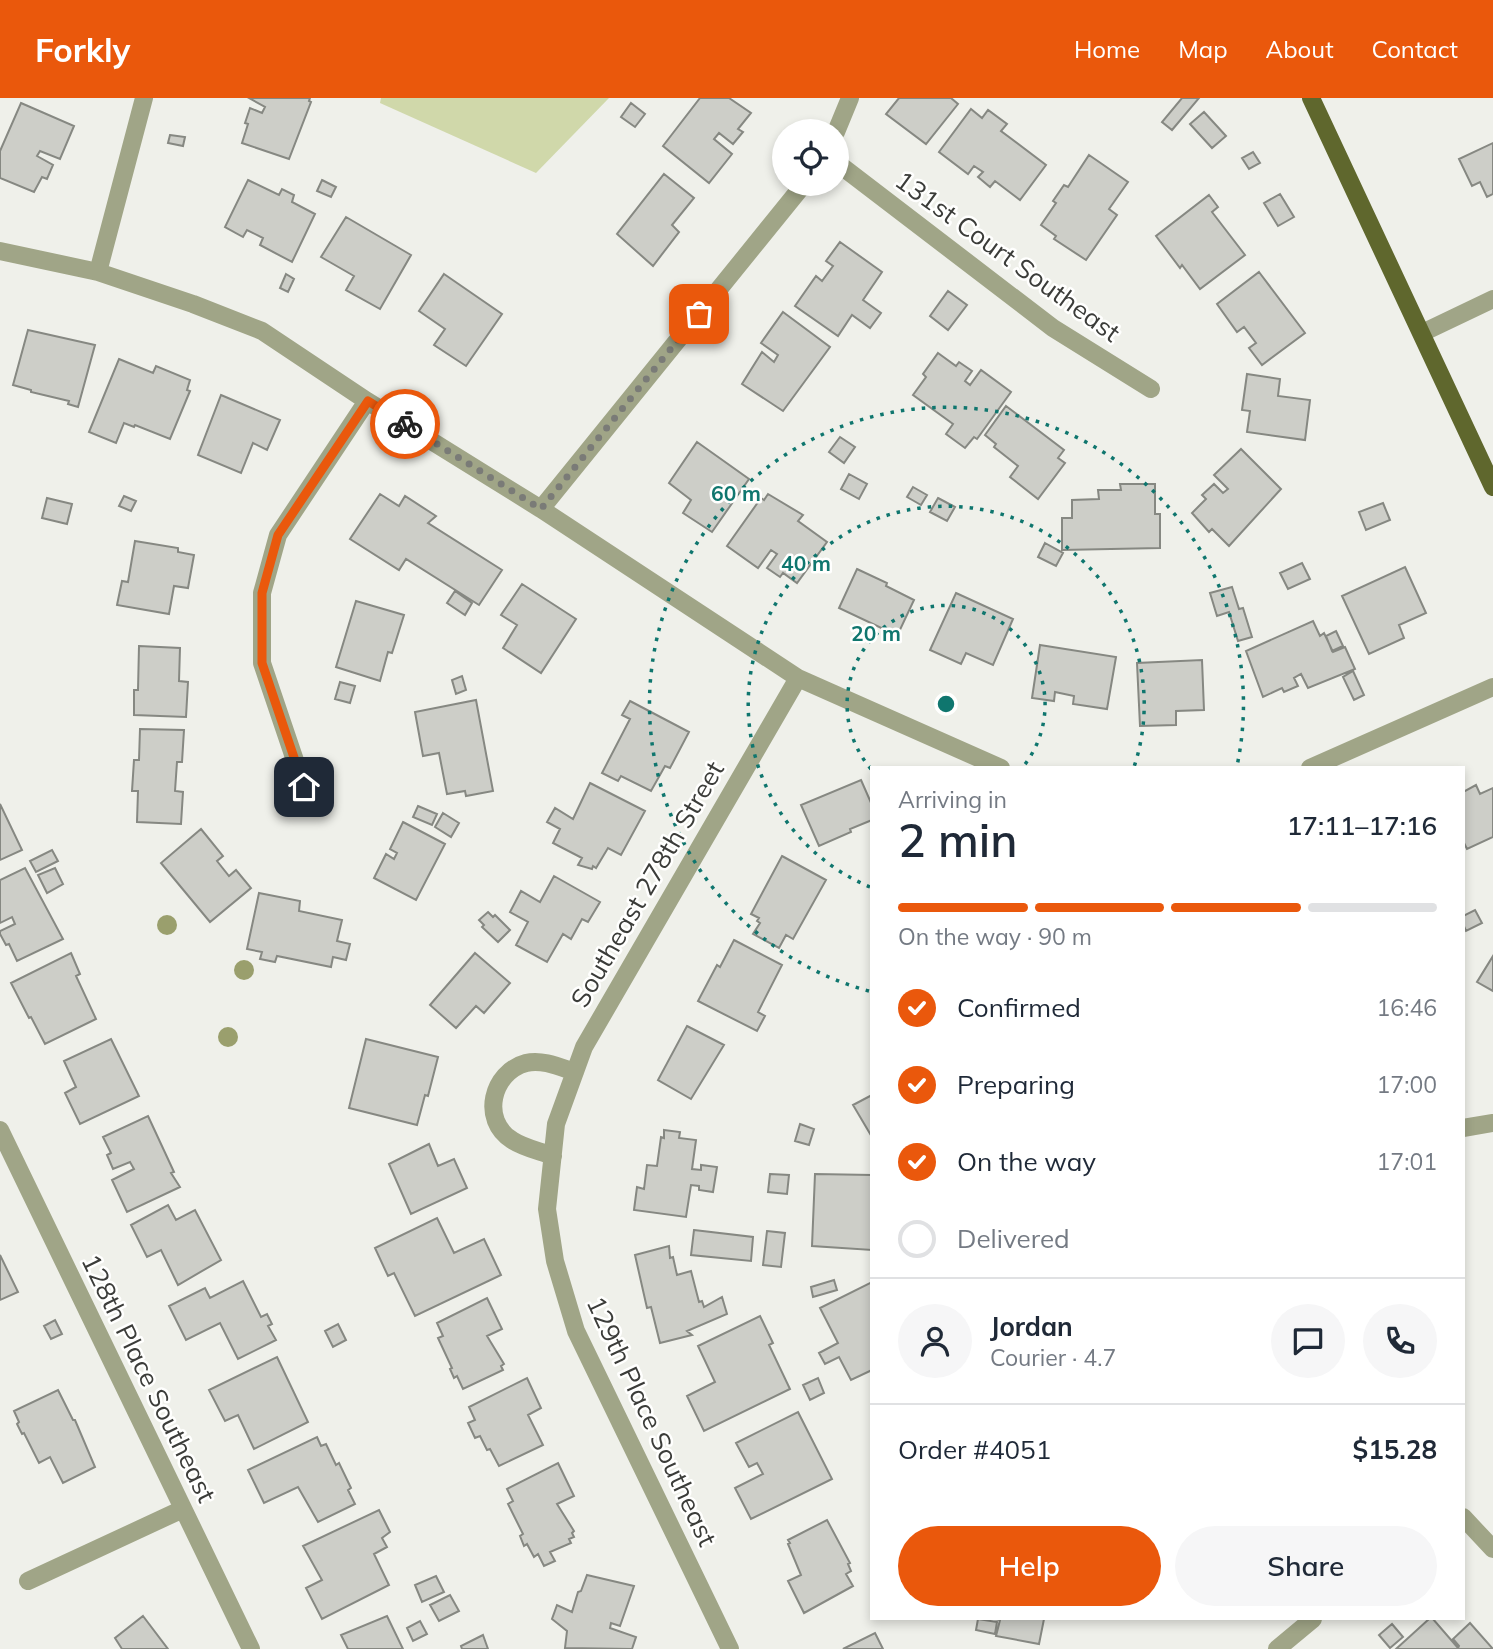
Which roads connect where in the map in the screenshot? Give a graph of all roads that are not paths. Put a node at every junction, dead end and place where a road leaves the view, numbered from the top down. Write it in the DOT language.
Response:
graph roads {
  1 [pos="144,98"];
  2 [pos="850,98"];
  3 [pos="1311,98"];
  4 [pos="841,119"];
  5 [pos="849,172"];
  6 [pos="794,196"];
  7 [pos="0,251"];
  8 [pos="98,272"];
  9 [pos="1493,299"];
  10 [pos="1422,333"];
  11 [pos="1151,389"];
  12 [pos="368,401"];
  13 [pos="1493,487"];
  14 [pos="541,509"];
  15 [pos="798,678"];
  16 [pos="1493,687"];
  17 [pos="996,766"];
  18 [pos="1315,766"];
  19 [pos="304,787"];
  20 [pos="575,1072"];
  21 [pos="1493,1123"];
  22 [pos="556,1124"];
  23 [pos="1465,1128"];
  24 [pos="0,1130"];
  25 [pos="553,1156"];
  26 [pos="183,1509"];
  27 [pos="1465,1519"];
  28 [pos="1493,1549"];
  29 [pos="28,1581"];
  30 [pos="1312,1620"];
  31 [pos="251,1649"];
  32 [pos="730,1649"];
  33 [pos="1277,1649"];
  1 -- 8 [label="street"];
  2 -- 4 [label="street"];
  3 -- 10 [label="main road"];
  5 -- 11 [label="street, 131st Court Southeast"];
  6 -- 14 [label="street"];
  7 -- 8 [label="street"];
  8 -- 12 [label="street"];
  9 -- 10 [label="street"];
  10 -- 13 [label="main road"];
  12 -- 14 [label="street"];
  12 -- 19 [label="street"];
  14 -- 15 [label="street"];
  15 -- 17 [label="street"];
  15 -- 20 [label="street, Southeast 278th Street"];
  16 -- 18 [label="street"];
  20 -- 22 [label="street, Southeast 278th Street"];
  20 -- 25 [label="street"];
  21 -- 23 [label="street"];
  22 -- 25 [label="street, 129th Place Southeast"];
  24 -- 26 [label="street, 128th Place Southeast"];
  25 -- 32 [label="street, 129th Place Southeast"];
  26 -- 29 [label="street"];
  26 -- 31 [label="street, 128th Place Southeast"];
  27 -- 28 [label="street"];
  30 -- 33 [label="street"];
}
